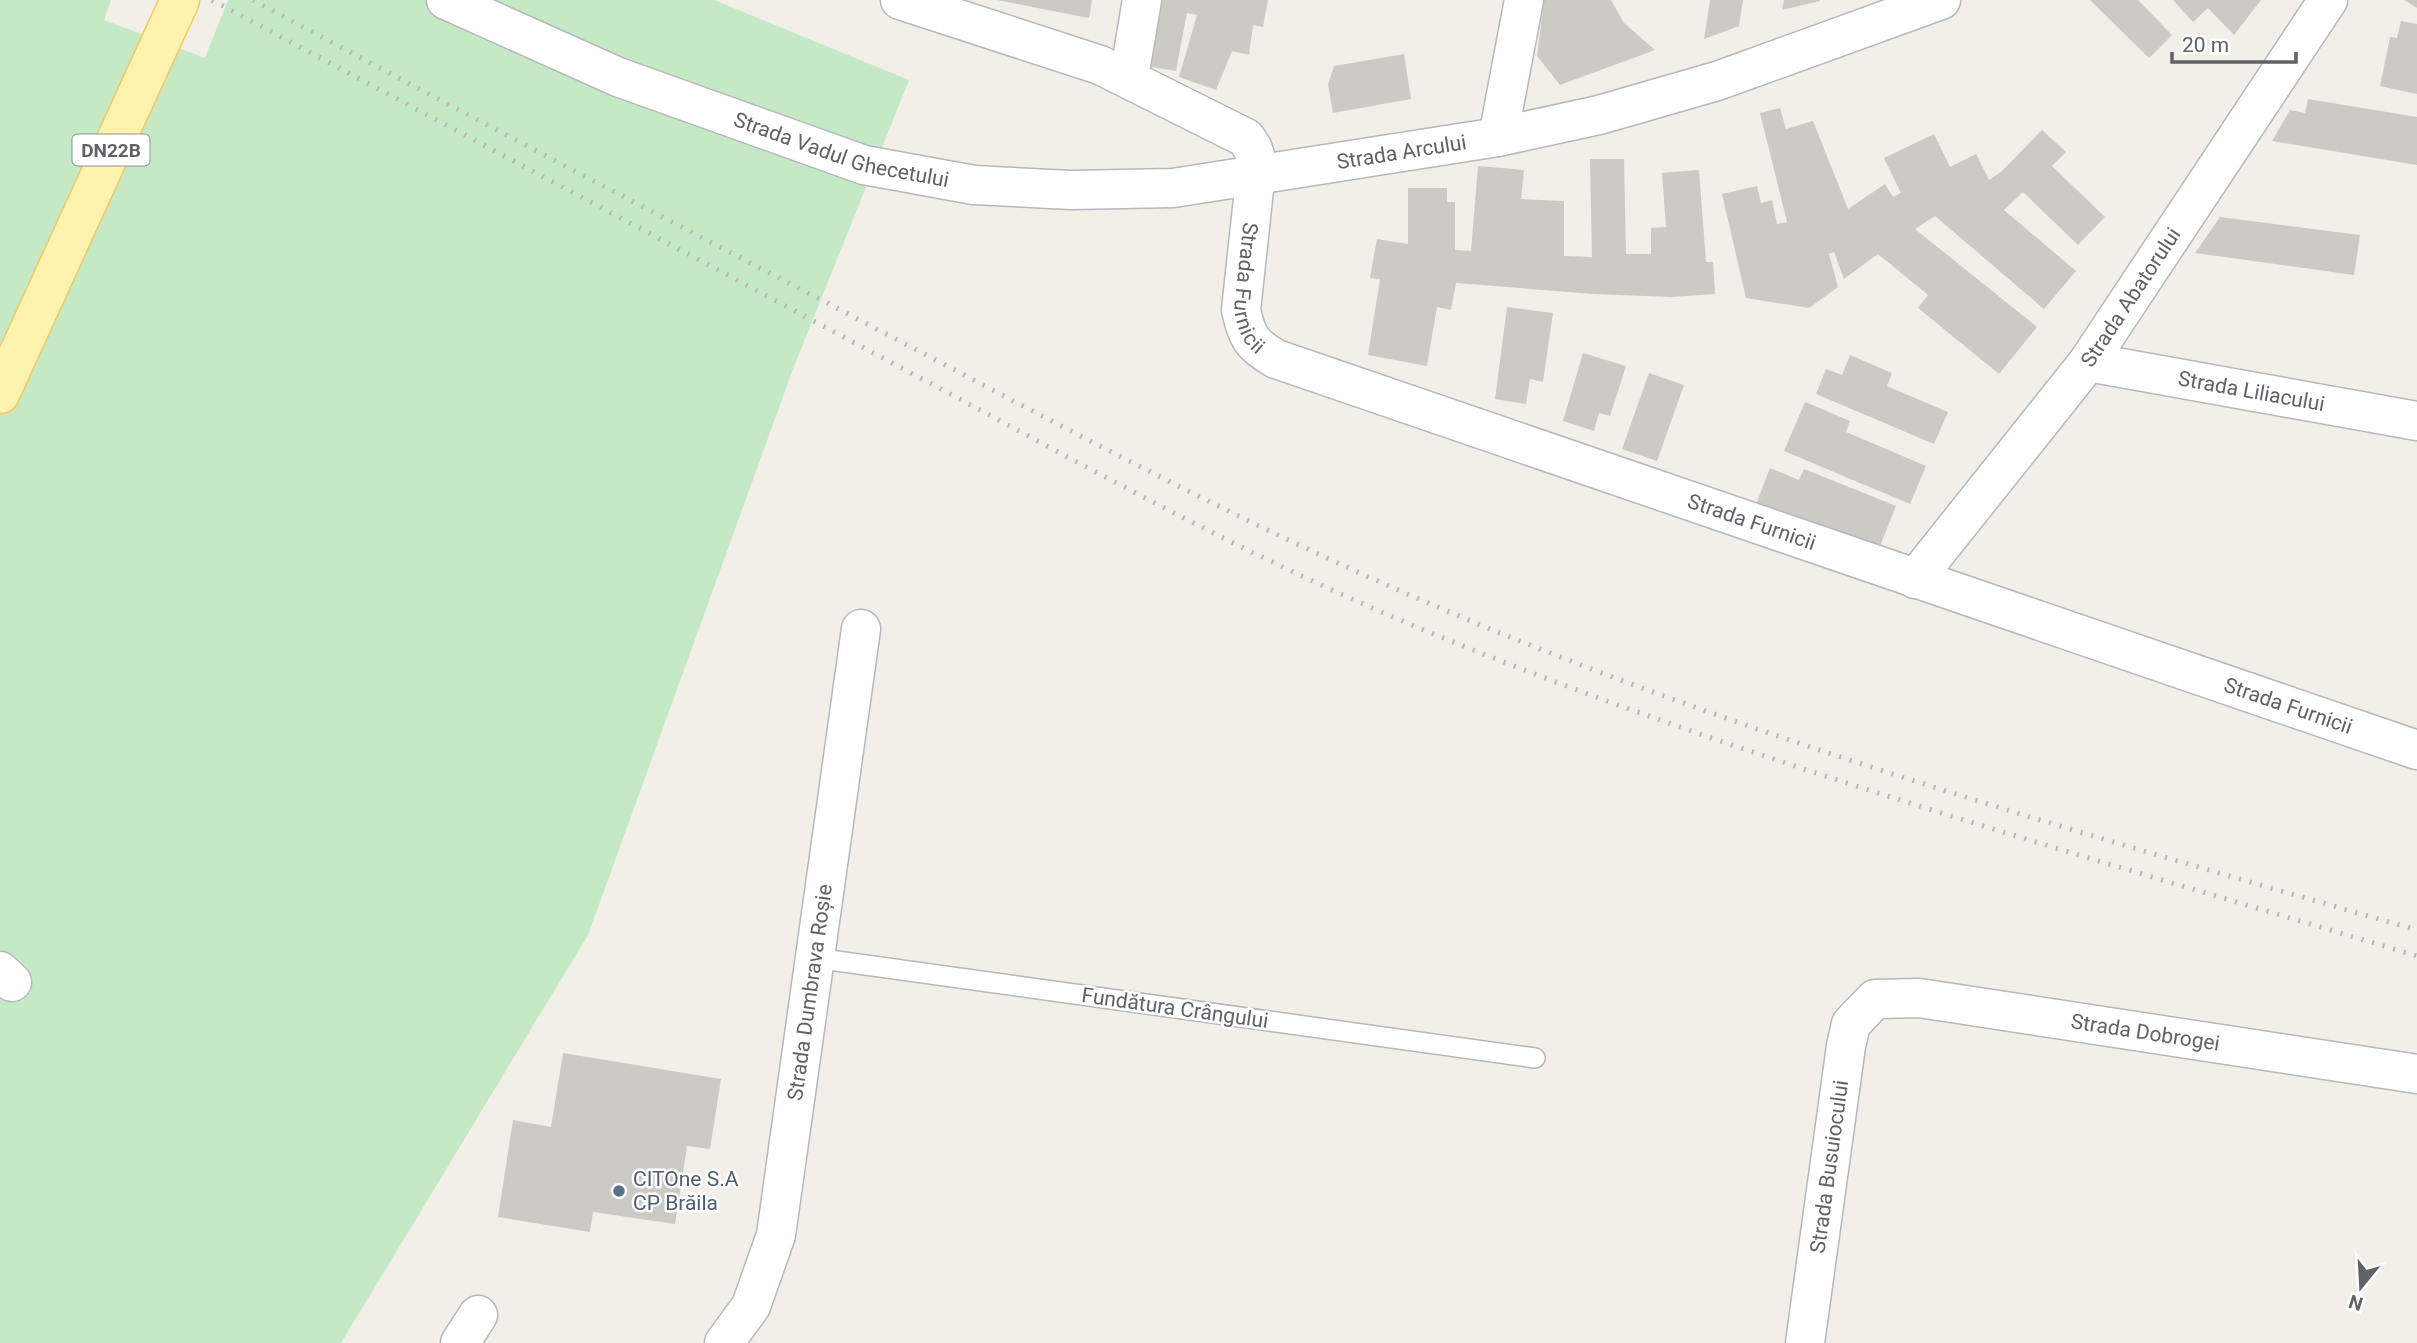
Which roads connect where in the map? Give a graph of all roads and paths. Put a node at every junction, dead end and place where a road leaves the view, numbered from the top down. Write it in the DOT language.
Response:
graph roads {
  1 [pos="180,0"];
  2 [pos="446,0"];
  3 [pos="900,0"];
  4 [pos="1142,0"];
  5 [pos="1524,0"];
  6 [pos="1941,0"];
  7 [pos="2328,0"];
  8 [pos="1129,77"];
  9 [pos="1498,137"];
  10 [pos="1256,176"];
  11 [pos="2088,362"];
  12 [pos="0,394"];
  13 [pos="2417,421"];
  14 [pos="1915,579"];
  15 [pos="861,629"];
  16 [pos="2417,750"];
  17 [pos="815,958"];
  18 [pos="1875,999"];
  19 [pos="1535,1058"];
  20 [pos="2417,1073"];
  21 [pos="724,1343"];
  22 [pos="1805,1343"];
  1 -- 12 [label="main road, DN22B"];
  2 -- 10 [label="street, Strada Vadul Ghecetului"];
  3 -- 8 [label="street"];
  4 -- 8 [label="street"];
  5 -- 9 [label="street"];
  6 -- 9 [label="street, Strada Arcului"];
  7 -- 11 [label="street, Strada Abatorului"];
  8 -- 10 [label="street"];
  9 -- 10 [label="street, Strada Arcului"];
  10 -- 14 [label="street, Strada Furnicii"];
  11 -- 13 [label="street, Strada Liliacului"];
  11 -- 14 [label="street, Strada Abatorului"];
  14 -- 16 [label="street, Strada Furnicii"];
  15 -- 17 [label="street, Strada Dumbrava Roșie"];
  17 -- 19 [label="lane, Fundătura Crângului"];
  17 -- 21 [label="street, Strada Dumbrava Roșie"];
  18 -- 20 [label="street, Strada Dobrogei"];
  18 -- 22 [label="street, Strada Busuiocului"];
}
